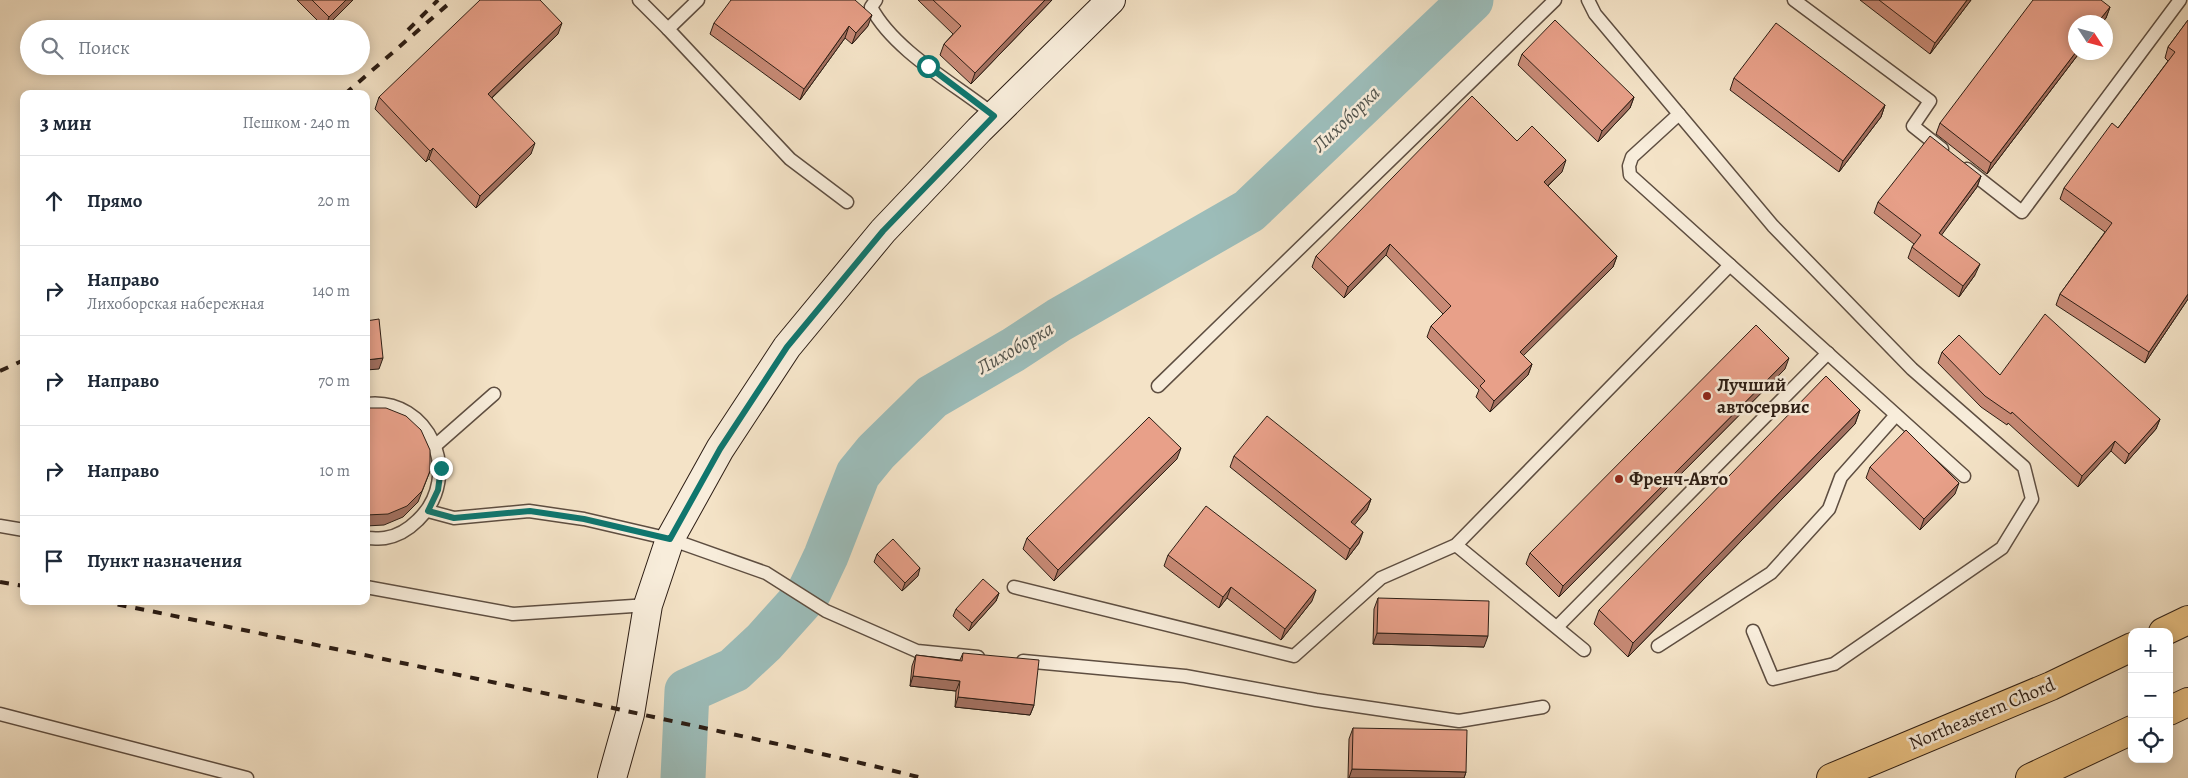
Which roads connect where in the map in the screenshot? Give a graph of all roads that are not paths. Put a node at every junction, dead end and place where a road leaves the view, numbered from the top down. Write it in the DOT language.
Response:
graph roads {
  1 [pos="639,0"];
  2 [pos="698,0"];
  3 [pos="876,0"];
  4 [pos="1110,0"];
  5 [pos="1555,0"];
  6 [pos="1588,0"];
  7 [pos="1794,0"];
  8 [pos="2180,0"];
  9 [pos="668,28"];
  10 [pos="1679,114"];
  11 [pos="994,116"];
  12 [pos="847,202"];
  13 [pos="1730,265"];
  14 [pos="1828,353"];
  15 [pos="1158,386"];
  16 [pos="494,394"];
  17 [pos="370,404"];
  18 [pos="1896,414"];
  19 [pos="436,445"];
  20 [pos="1964,476"];
  21 [pos="428,511"];
  22 [pos="0,526"];
  23 [pos="20,529"];
  24 [pos="370,538"];
  25 [pos="670,539"];
  26 [pos="1456,545"];
  27 [pos="370,588"];
  28 [pos="1014,588"];
  29 [pos="648,605"];
  30 [pos="2188,620"];
  31 [pos="1557,628"];
  32 [pos="2171,628"];
  33 [pos="1753,631"];
  34 [pos="1658,646"];
  35 [pos="2128,649"];
  36 [pos="1584,650"];
  37 [pos="994,658"];
  38 [pos="1014,660"];
  39 [pos="2188,702"];
  40 [pos="1543,707"];
  41 [pos="2173,709"];
  42 [pos="0,714"];
  43 [pos="2128,732"];
  44 [pos="208,768"];
  45 [pos="198,778"];
  46 [pos="247,778"];
  47 [pos="612,778"];
  48 [pos="1831,778"];
  49 [pos="2030,778"];
  1 -- 9 [label="lane"];
  2 -- 9 [label="lane"];
  3 -- 11 [label="lane"];
  4 -- 11 [label="street"];
  5 -- 15 [label="lane"];
  6 -- 10 [label="lane"];
  7 -- 8 [label="lane"];
  9 -- 12 [label="lane"];
  10 -- 13 [label="lane"];
  10 -- 33 [label="lane"];
  11 -- 25 [label="street"];
  13 -- 14 [label="lane"];
  13 -- 26 [label="lane"];
  14 -- 18 [label="lane"];
  14 -- 31 [label="lane"];
  16 -- 19 [label="lane"];
  17 -- 19 [label="lane"];
  18 -- 20 [label="lane"];
  18 -- 34 [label="lane"];
  19 -- 21 [label="lane"];
  21 -- 24 [label="lane"];
  21 -- 25 [label="lane"];
  22 -- 23 [label="lane"];
  25 -- 29 [label="street"];
  25 -- 37 [label="lane"];
  26 -- 28 [label="lane"];
  26 -- 31 [label="lane"];
  27 -- 29 [label="lane"];
  29 -- 47 [label="street"];
  30 -- 32 [label="main road"];
  31 -- 36 [label="lane"];
  35 -- 48 [label="main road, Northeastern Chord"];
  38 -- 40 [label="lane"];
  39 -- 41 [label="main road"];
  42 -- 44 [label="lane"];
  43 -- 49 [label="main road"];
  44 -- 45 [label="lane"];
  44 -- 46 [label="lane"];
}
